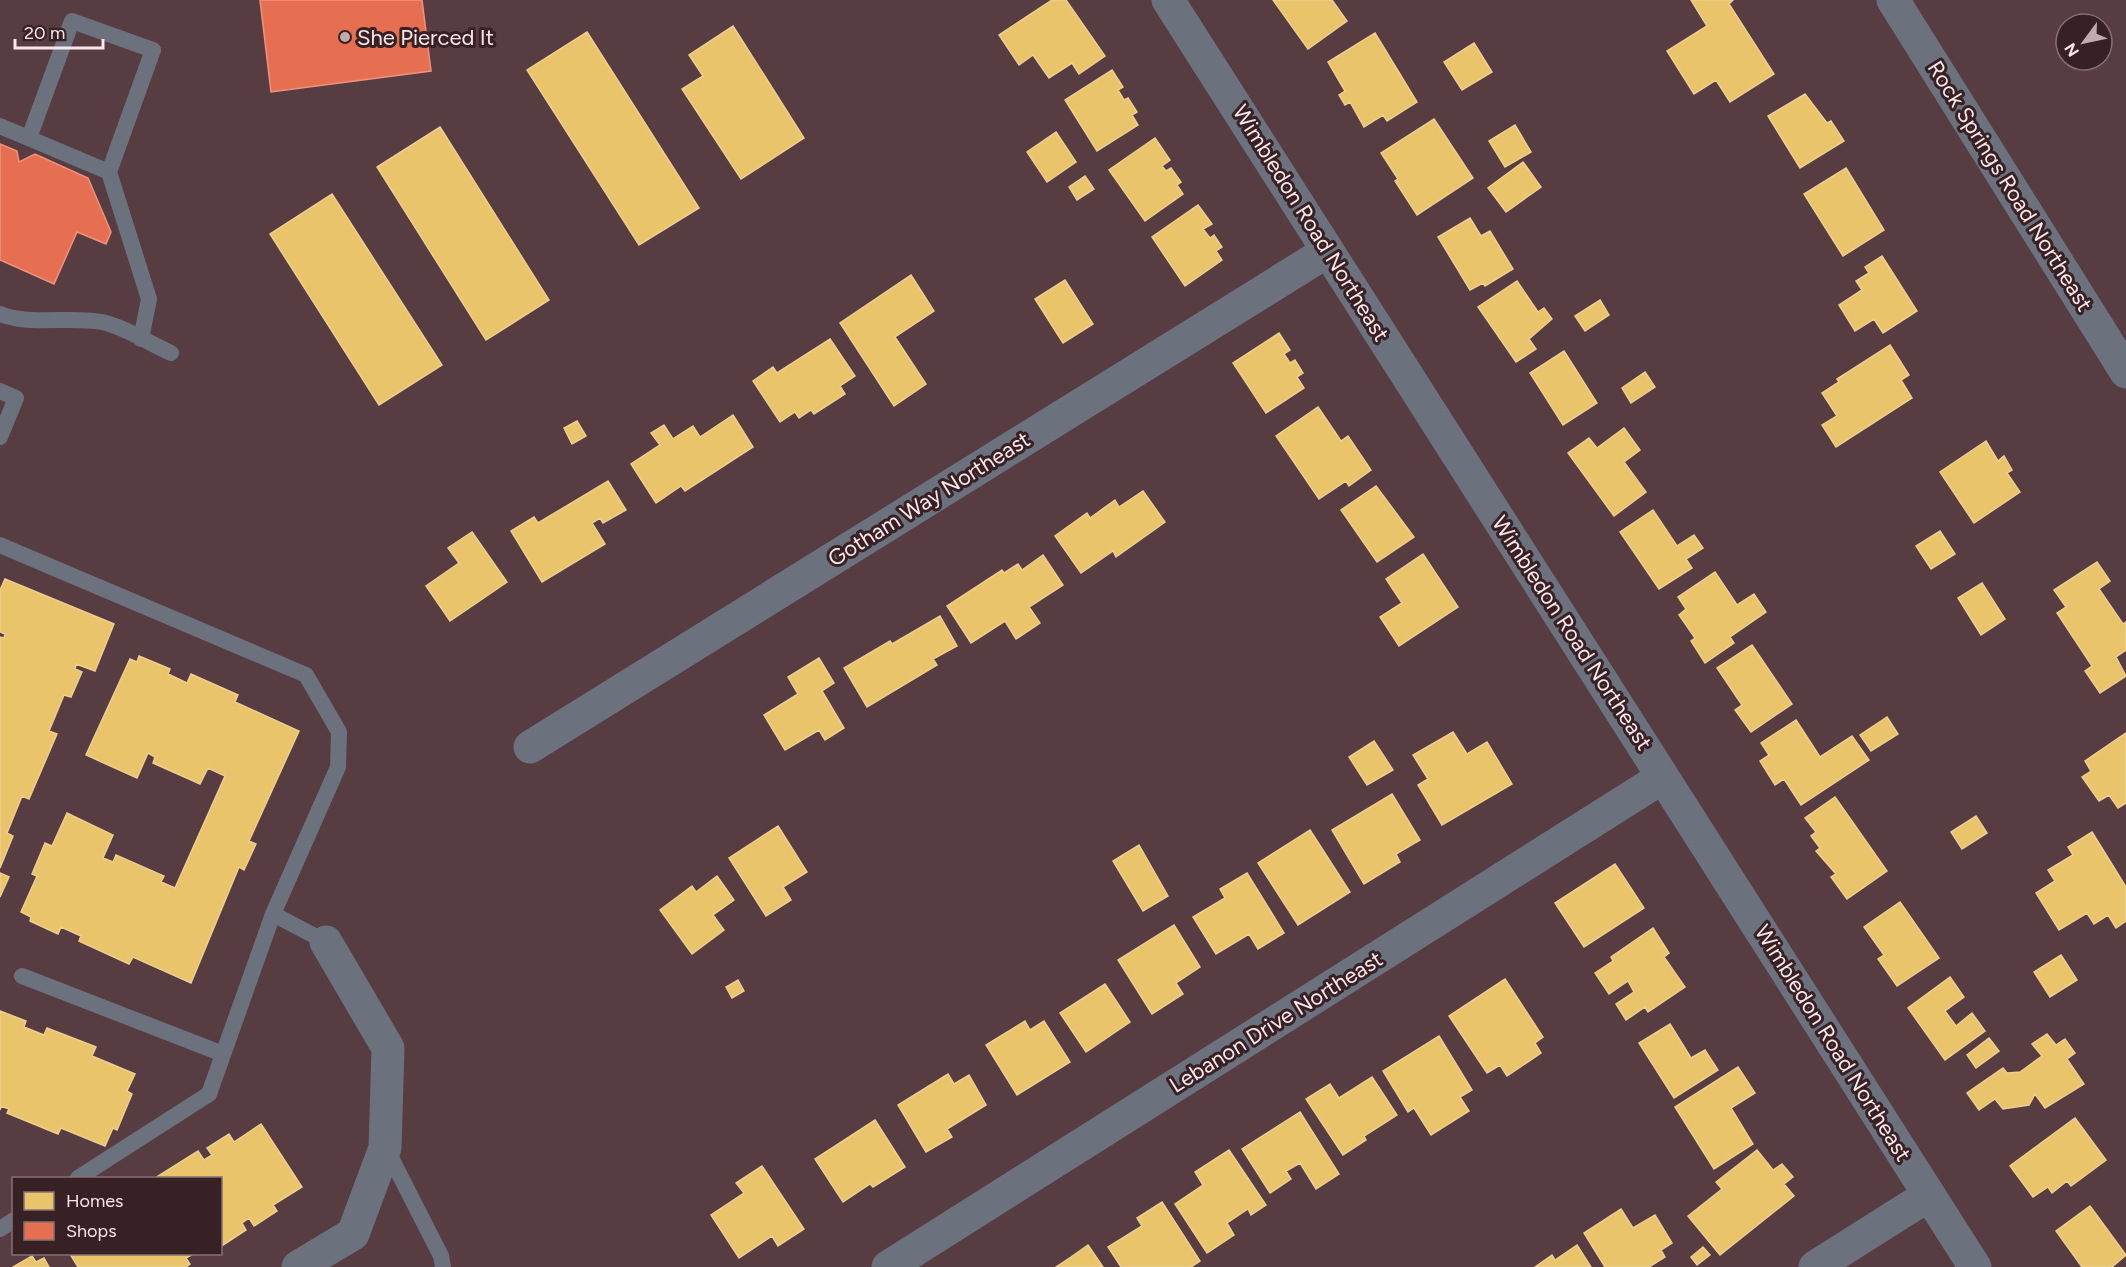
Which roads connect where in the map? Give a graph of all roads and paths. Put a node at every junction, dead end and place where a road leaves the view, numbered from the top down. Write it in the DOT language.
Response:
graph roads {
  1 [pos="1168,0"];
  2 [pos="1893,0"];
  3 [pos="0,126"];
  4 [pos="29,138"];
  5 [pos="109,172"];
  6 [pos="1328,251"];
  7 [pos="0,314"];
  8 [pos="141,339"];
  9 [pos="171,353"];
  10 [pos="2126,372"];
  11 [pos="0,391"];
  12 [pos="0,437"];
  13 [pos="0,545"];
  14 [pos="530,747"];
  15 [pos="1664,777"];
  16 [pos="273,914"];
  17 [pos="326,942"];
  18 [pos="22,976"];
  19 [pos="223,1054"];
  20 [pos="385,1148"];
  21 [pos="81,1177"];
  22 [pos="1929,1195"];
  23 [pos="298,1267"];
  24 [pos="443,1267"];
  25 [pos="888,1267"];
  26 [pos="1815,1267"];
  27 [pos="1975,1267"];
  1 -- 6 [label="street, Wimbledon Road Northeast"];
  2 -- 10 [label="street, Rock Springs Road Northeast"];
  3 -- 4 [label="lane"];
  4 -- 5 [label="lane"];
  4 -- 5 [label="lane"];
  5 -- 8 [label="lane"];
  6 -- 14 [label="street, Gotham Way Northeast"];
  6 -- 15 [label="street, Wimbledon Road Northeast"];
  7 -- 8 [label="lane"];
  8 -- 9 [label="lane"];
  11 -- 12 [label="lane"];
  13 -- 16 [label="lane"];
  15 -- 22 [label="street, Wimbledon Road Northeast"];
  15 -- 25 [label="street, Lebanon Drive Northeast"];
  16 -- 17 [label="lane"];
  16 -- 19 [label="lane"];
  17 -- 20 [label="street"];
  18 -- 19 [label="lane"];
  19 -- 21 [label="lane"];
  20 -- 23 [label="street"];
  20 -- 24 [label="lane"];
  22 -- 26 [label="street"];
  22 -- 27 [label="street, Wimbledon Road Northeast"];
}
